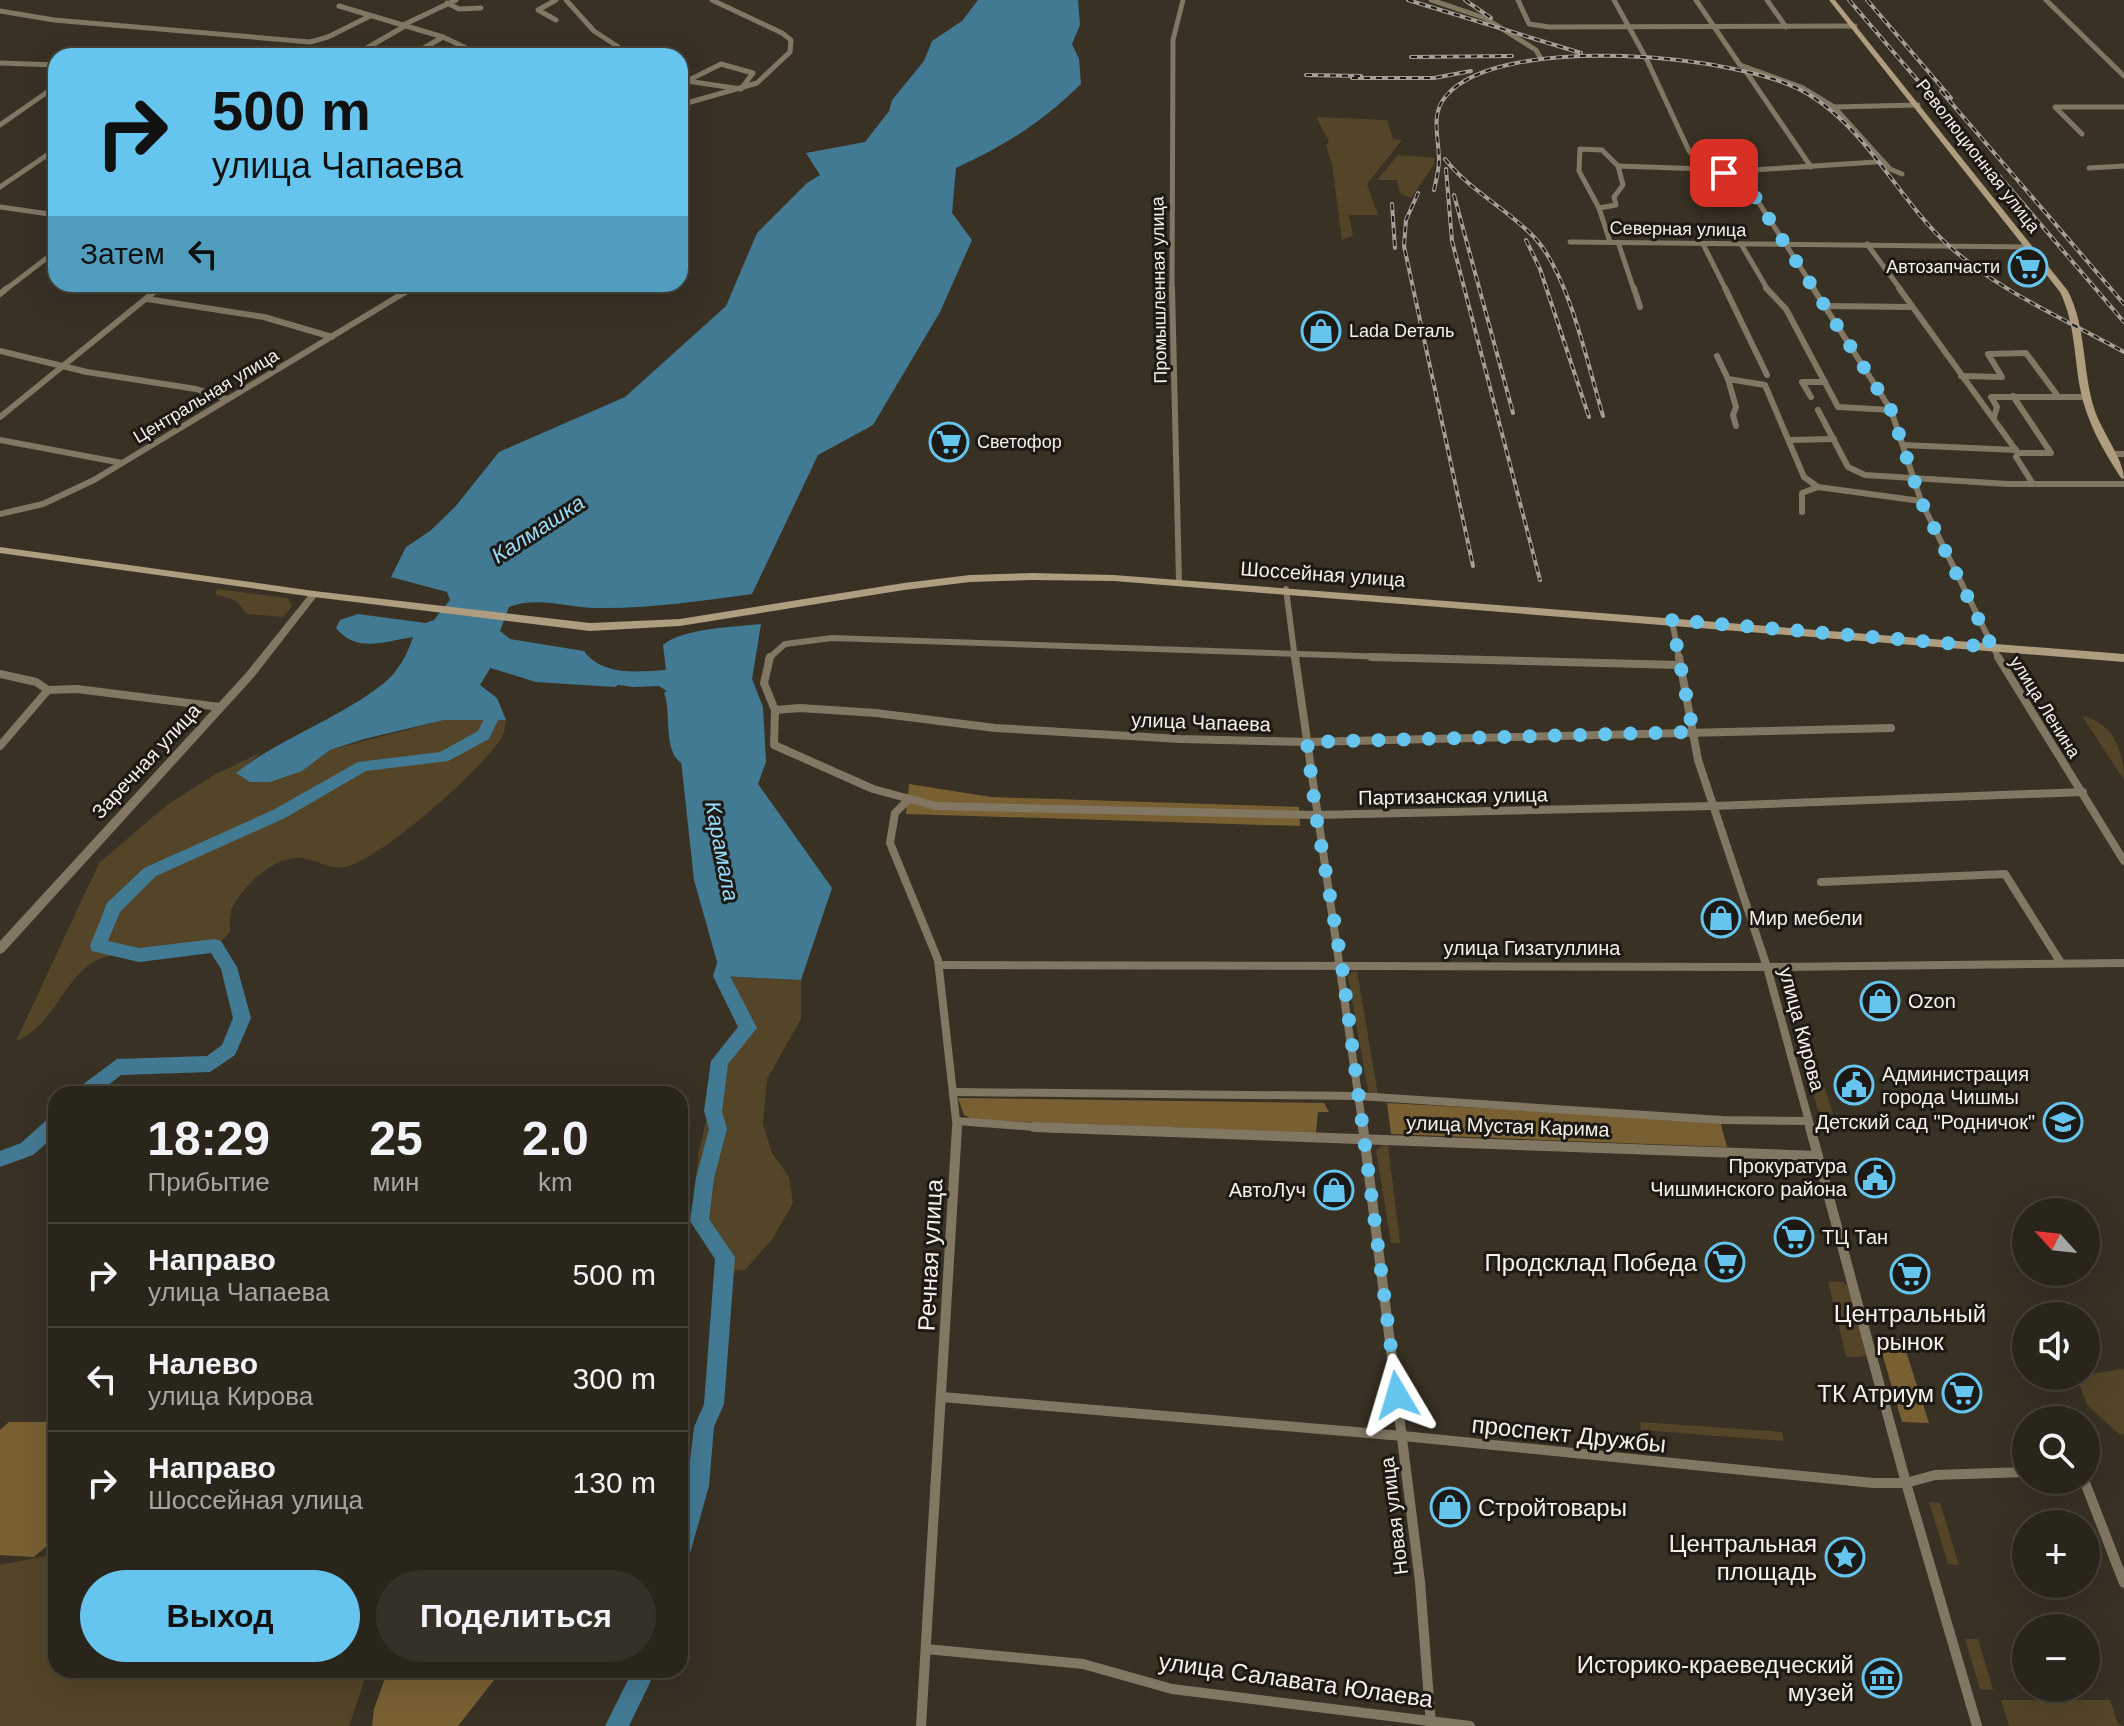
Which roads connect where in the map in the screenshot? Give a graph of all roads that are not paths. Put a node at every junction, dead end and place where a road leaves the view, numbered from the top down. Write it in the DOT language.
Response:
graph roads {
  1 [pos="456,0"];
  2 [pos="556,0"];
  3 [pos="566,0"];
  4 [pos="712,0"];
  5 [pos="1183,0"];
  6 [pos="1431,0"];
  7 [pos="1518,0"];
  8 [pos="1614,0"];
  9 [pos="1696,0"];
  10 [pos="1767,0"];
  11 [pos="1832,0"];
  12 [pos="2046,0"];
  13 [pos="447,3"];
  14 [pos="339,6"];
  15 [pos="481,8"];
  16 [pos="0,11"];
  17 [pos="370,16"];
  18 [pos="556,20"];
  19 [pos="404,25"];
  20 [pos="1855,26"];
  21 [pos="1786,27"];
  22 [pos="1628,28"];
  23 [pos="1713,28"];
  24 [pos="443,37"];
  25 [pos="366,48"];
  26 [pos="424,48"];
  27 [pos="466,48"];
  28 [pos="620,48"];
  29 [pos="1540,57"];
  30 [pos="0,63"];
  31 [pos="48,65"];
  32 [pos="1745,70"];
  33 [pos="2124,76"];
  34 [pos="688,79"];
  35 [pos="688,83"];
  36 [pos="741,89"];
  37 [pos="48,92"];
  38 [pos="688,103"];
  39 [pos="1918,105"];
  40 [pos="1834,107"];
  41 [pos="2124,107"];
  42 [pos="0,125"];
  43 [pos="2082,134"];
  44 [pos="48,154"];
  45 [pos="1876,162"];
  46 [pos="1618,166"];
  47 [pos="2124,166"];
  48 [pos="1811,167"];
  49 [pos="2089,168"];
  50 [pos="1704,169"];
  51 [pos="1902,174"];
  52 [pos="1736,177"];
  53 [pos="0,187"];
  54 [pos="0,207"];
  55 [pos="1599,208"];
  56 [pos="48,214"];
  57 [pos="1570,242"];
  58 [pos="1614,242"];
  59 [pos="1703,244"];
  60 [pos="1741,244"];
  61 [pos="1867,244"];
  62 [pos="1786,245"];
  63 [pos="2029,247"];
  64 [pos="48,257"];
  65 [pos="155,292"];
  66 [pos="406,292"];
  67 [pos="0,294"];
  68 [pos="147,299"];
  69 [pos="1825,306"];
  70 [pos="1640,307"];
  71 [pos="1911,307"];
  72 [pos="332,337"];
  73 [pos="0,351"];
  74 [pos="1717,356"];
  75 [pos="64,364"];
  76 [pos="1767,375"];
  77 [pos="1961,376"];
  78 [pos="1728,379"];
  79 [pos="1825,382"];
  80 [pos="2057,395"];
  81 [pos="2013,396"];
  82 [pos="1811,397"];
  83 [pos="2087,397"];
  84 [pos="227,399"];
  85 [pos="1818,410"];
  86 [pos="1891,410"];
  87 [pos="0,417"];
  88 [pos="1994,417"];
  89 [pos="1736,426"];
  90 [pos="1834,439"];
  91 [pos="0,440"];
  92 [pos="1789,440"];
  93 [pos="1903,445"];
  94 [pos="2017,452"];
  95 [pos="2110,454"];
  96 [pos="2124,454"];
  97 [pos="122,463"];
  98 [pos="2124,476"];
  99 [pos="1913,480"];
  100 [pos="2033,484"];
  101 [pos="2124,484"];
  102 [pos="1818,487"];
  103 [pos="1921,501"];
  104 [pos="1802,512"];
  105 [pos="0,514"];
  106 [pos="1,552"];
  107 [pos="1179,581"];
  108 [pos="1286,589"];
  109 [pos="314,594"];
  110 [pos="1672,620"];
  111 [pos="1992,647"];
  112 [pos="1292,655"];
  113 [pos="2124,658"];
  114 [pos="1680,665"];
  115 [pos="0,674"];
  116 [pos="48,690"];
  117 [pos="220,707"];
  118 [pos="775,710"];
  119 [pos="1891,728"];
  120 [pos="1693,732"];
  121 [pos="1307,742"];
  122 [pos="0,746"];
  123 [pos="2083,792"];
  124 [pos="907,801"];
  125 [pos="1714,806"];
  126 [pos="1316,815"];
  127 [pos="2124,861"];
  128 [pos="1821,882"];
  129 [pos="0,949"];
  130 [pos="2061,963"];
  131 [pos="2124,963"];
  132 [pos="939,965"];
  133 [pos="1342,966"];
  134 [pos="1767,967"];
  135 [pos="954,1092"];
  136 [pos="1359,1096"];
  137 [pos="957,1121"];
  138 [pos="1808,1121"];
  139 [pos="1365,1140"];
  140 [pos="1818,1156"];
  141 [pos="942,1397"];
  142 [pos="1403,1436"];
  143 [pos="2012,1472"];
  144 [pos="1906,1483"];
  145 [pos="2089,1494"];
  146 [pos="2124,1583"];
  147 [pos="926,1649"];
  148 [pos="1431,1724"];
  149 [pos="921,1726"];
  150 [pos="1470,1726"];
  151 [pos="1977,1726"];
  1 -- 13 [label="street"];
  2 -- 18 [label="street"];
  3 -- 28 [label="street"];
  4 -- 36 [label="street"];
  5 -- 107 [label="street, Промышленная улица"];
  6 -- 29 [label="street"];
  7 -- 22 [label="street"];
  8 -- 22 [label="street"];
  9 -- 23 [label="street"];
  10 -- 21 [label="street"];
  11 -- 20 [label="main road, Революционная улица"];
  12 -- 33 [label="street"];
  13 -- 15 [label="street"];
  13 -- 19 [label="street"];
  14 -- 17 [label="street"];
  16 -- 17 [label="street"];
  17 -- 19 [label="street"];
  19 -- 24 [label="street"];
  19 -- 25 [label="street"];
  20 -- 21 [label="street"];
  20 -- 39 [label="main road, Революционная улица"];
  21 -- 23 [label="street"];
  22 -- 23 [label="street"];
  22 -- 50 [label="street"];
  23 -- 32 [label="street"];
  24 -- 26 [label="street"];
  24 -- 27 [label="street"];
  30 -- 31 [label="street"];
  32 -- 40 [label="street"];
  32 -- 48 [label="street"];
  34 -- 36 [label="street"];
  35 -- 36 [label="street"];
  36 -- 38 [label="street"];
  37 -- 42 [label="street"];
  39 -- 40 [label="street"];
  39 -- 63 [label="main road, Революционная улица"];
  40 -- 51 [label="street"];
  41 -- 43 [label="street"];
  44 -- 53 [label="street"];
  45 -- 48 [label="street"];
  46 -- 50 [label="street"];
  46 -- 55 [label="street"];
  46 -- 55 [label="street"];
  47 -- 49 [label="street"];
  48 -- 52 [label="street"];
  50 -- 52 [label="street"];
  52 -- 62 [label="street, улица Ленина"];
  54 -- 56 [label="street"];
  55 -- 58 [label="street"];
  57 -- 58 [label="street, Северная улица"];
  58 -- 59 [label="street, Северная улица"];
  58 -- 70 [label="street"];
  59 -- 60 [label="street, Северная улица"];
  59 -- 76 [label="street"];
  60 -- 62 [label="street, Северная улица"];
  60 -- 79 [label="street"];
  61 -- 62 [label="street, Северная улица"];
  61 -- 63 [label="street, Северная улица"];
  61 -- 71 [label="street"];
  62 -- 69 [label="street, улица Ленина"];
  63 -- 83 [label="main road, Революционная улица"];
  64 -- 67 [label="street"];
  65 -- 68 [label="street"];
  66 -- 72 [label="street, Центральная улица"];
  68 -- 72 [label="street"];
  68 -- 75 [label="street"];
  69 -- 71 [label="street"];
  69 -- 86 [label="street, улица Ленина"];
  71 -- 77 [label="street"];
  72 -- 84 [label="street, Центральная улица"];
  73 -- 75 [label="street"];
  74 -- 78 [label="street"];
  75 -- 84 [label="street"];
  75 -- 87 [label="street"];
  77 -- 80 [label="street"];
  77 -- 88 [label="street"];
  78 -- 89 [label="street"];
  78 -- 92 [label="street"];
  79 -- 82 [label="street"];
  79 -- 86 [label="street"];
  80 -- 81 [label="street"];
  80 -- 83 [label="street"];
  81 -- 88 [label="street"];
  81 -- 94 [label="street"];
  83 -- 95 [label="main road, Революционная улица"];
  84 -- 97 [label="street, Центральная улица"];
  85 -- 90 [label="street"];
  86 -- 93 [label="street, улица Ленина"];
  88 -- 94 [label="street"];
  90 -- 92 [label="street"];
  90 -- 99 [label="street"];
  91 -- 97 [label="street"];
  92 -- 102 [label="street"];
  93 -- 94 [label="street"];
  93 -- 99 [label="street, улица Ленина"];
  94 -- 100 [label="street"];
  95 -- 96 [label="street"];
  95 -- 98 [label="main road, Революционная улица"];
  97 -- 105 [label="street, Центральная улица"];
  99 -- 100 [label="street"];
  99 -- 103 [label="street, улица Ленина"];
  100 -- 101 [label="street"];
  102 -- 103 [label="street"];
  102 -- 104 [label="street"];
  103 -- 111 [label="street, улица Ленина"];
  106 -- 109 [label="main road, Шоссейная улица"];
  107 -- 108 [label="main road, Шоссейная улица"];
  107 -- 109 [label="main road, Шоссейная улица"];
  108 -- 110 [label="main road, Шоссейная улица"];
  108 -- 112 [label="street, Новая улица"];
  109 -- 117 [label="street, Заречная улица"];
  110 -- 111 [label="main road, Шоссейная улица"];
  110 -- 114 [label="street, улица Кирова"];
  111 -- 113 [label="main road, Шоссейная улица"];
  111 -- 123 [label="street, улица Ленина"];
  112 -- 114 [label="street"];
  112 -- 118 [label="street"];
  112 -- 121 [label="street, Новая улица"];
  114 -- 120 [label="street, улица Кирова"];
  115 -- 116 [label="street"];
  116 -- 117 [label="street"];
  116 -- 122 [label="street"];
  117 -- 129 [label="street, Заречная улица"];
  118 -- 121 [label="street, улица Чапаева"];
  118 -- 124 [label="street, Партизанская улица"];
  119 -- 120 [label="street, улица Чапаева"];
  120 -- 121 [label="street, улица Чапаева"];
  120 -- 125 [label="street, улица Кирова"];
  121 -- 126 [label="street, Новая улица"];
  123 -- 125 [label="street, Партизанская улица"];
  123 -- 127 [label="street, улица Ленина"];
  124 -- 126 [label="street, Партизанская улица"];
  124 -- 132 [label="street, Речная улица"];
  125 -- 126 [label="street, Партизанская улица"];
  125 -- 134 [label="street, улица Кирова"];
  126 -- 133 [label="street, Новая улица"];
  128 -- 130 [label="street"];
  130 -- 131 [label="street, улица Гизатуллина"];
  130 -- 134 [label="street, улица Гизатуллина"];
  132 -- 133 [label="street, улица Гизатуллина"];
  132 -- 135 [label="street, Речная улица"];
  133 -- 134 [label="street, улица Гизатуллина"];
  133 -- 136 [label="street, Новая улица"];
  134 -- 138 [label="street, улица Кирова"];
  135 -- 136 [label="street, улица Мустая Карима"];
  135 -- 137 [label="street, Речная улица"];
  136 -- 138 [label="street, улица Мустая Карима"];
  136 -- 139 [label="street, Новая улица"];
  137 -- 139 [label="street, улица Мустая Карима"];
  137 -- 141 [label="street, Речная улица"];
  138 -- 140 [label="street, улица Кирова"];
  139 -- 140 [label="street, улица Мустая Карима"];
  139 -- 142 [label="street, Новая улица"];
  140 -- 144 [label="street, улица Кирова"];
  141 -- 142 [label="street, проспект Дружбы"];
  141 -- 147 [label="street, Речная улица"];
  142 -- 144 [label="street, проспект Дружбы"];
  142 -- 148 [label="street, Новая улица"];
  143 -- 144 [label="street, проспект Дружбы"];
  144 -- 151 [label="street, улица Кирова"];
  145 -- 146 [label="street"];
  147 -- 148 [label="street, улица Салавата Юлаева"];
  147 -- 149 [label="street, Речная улица"];
  148 -- 150 [label="street, улица Салавата Юлаева"];
}
